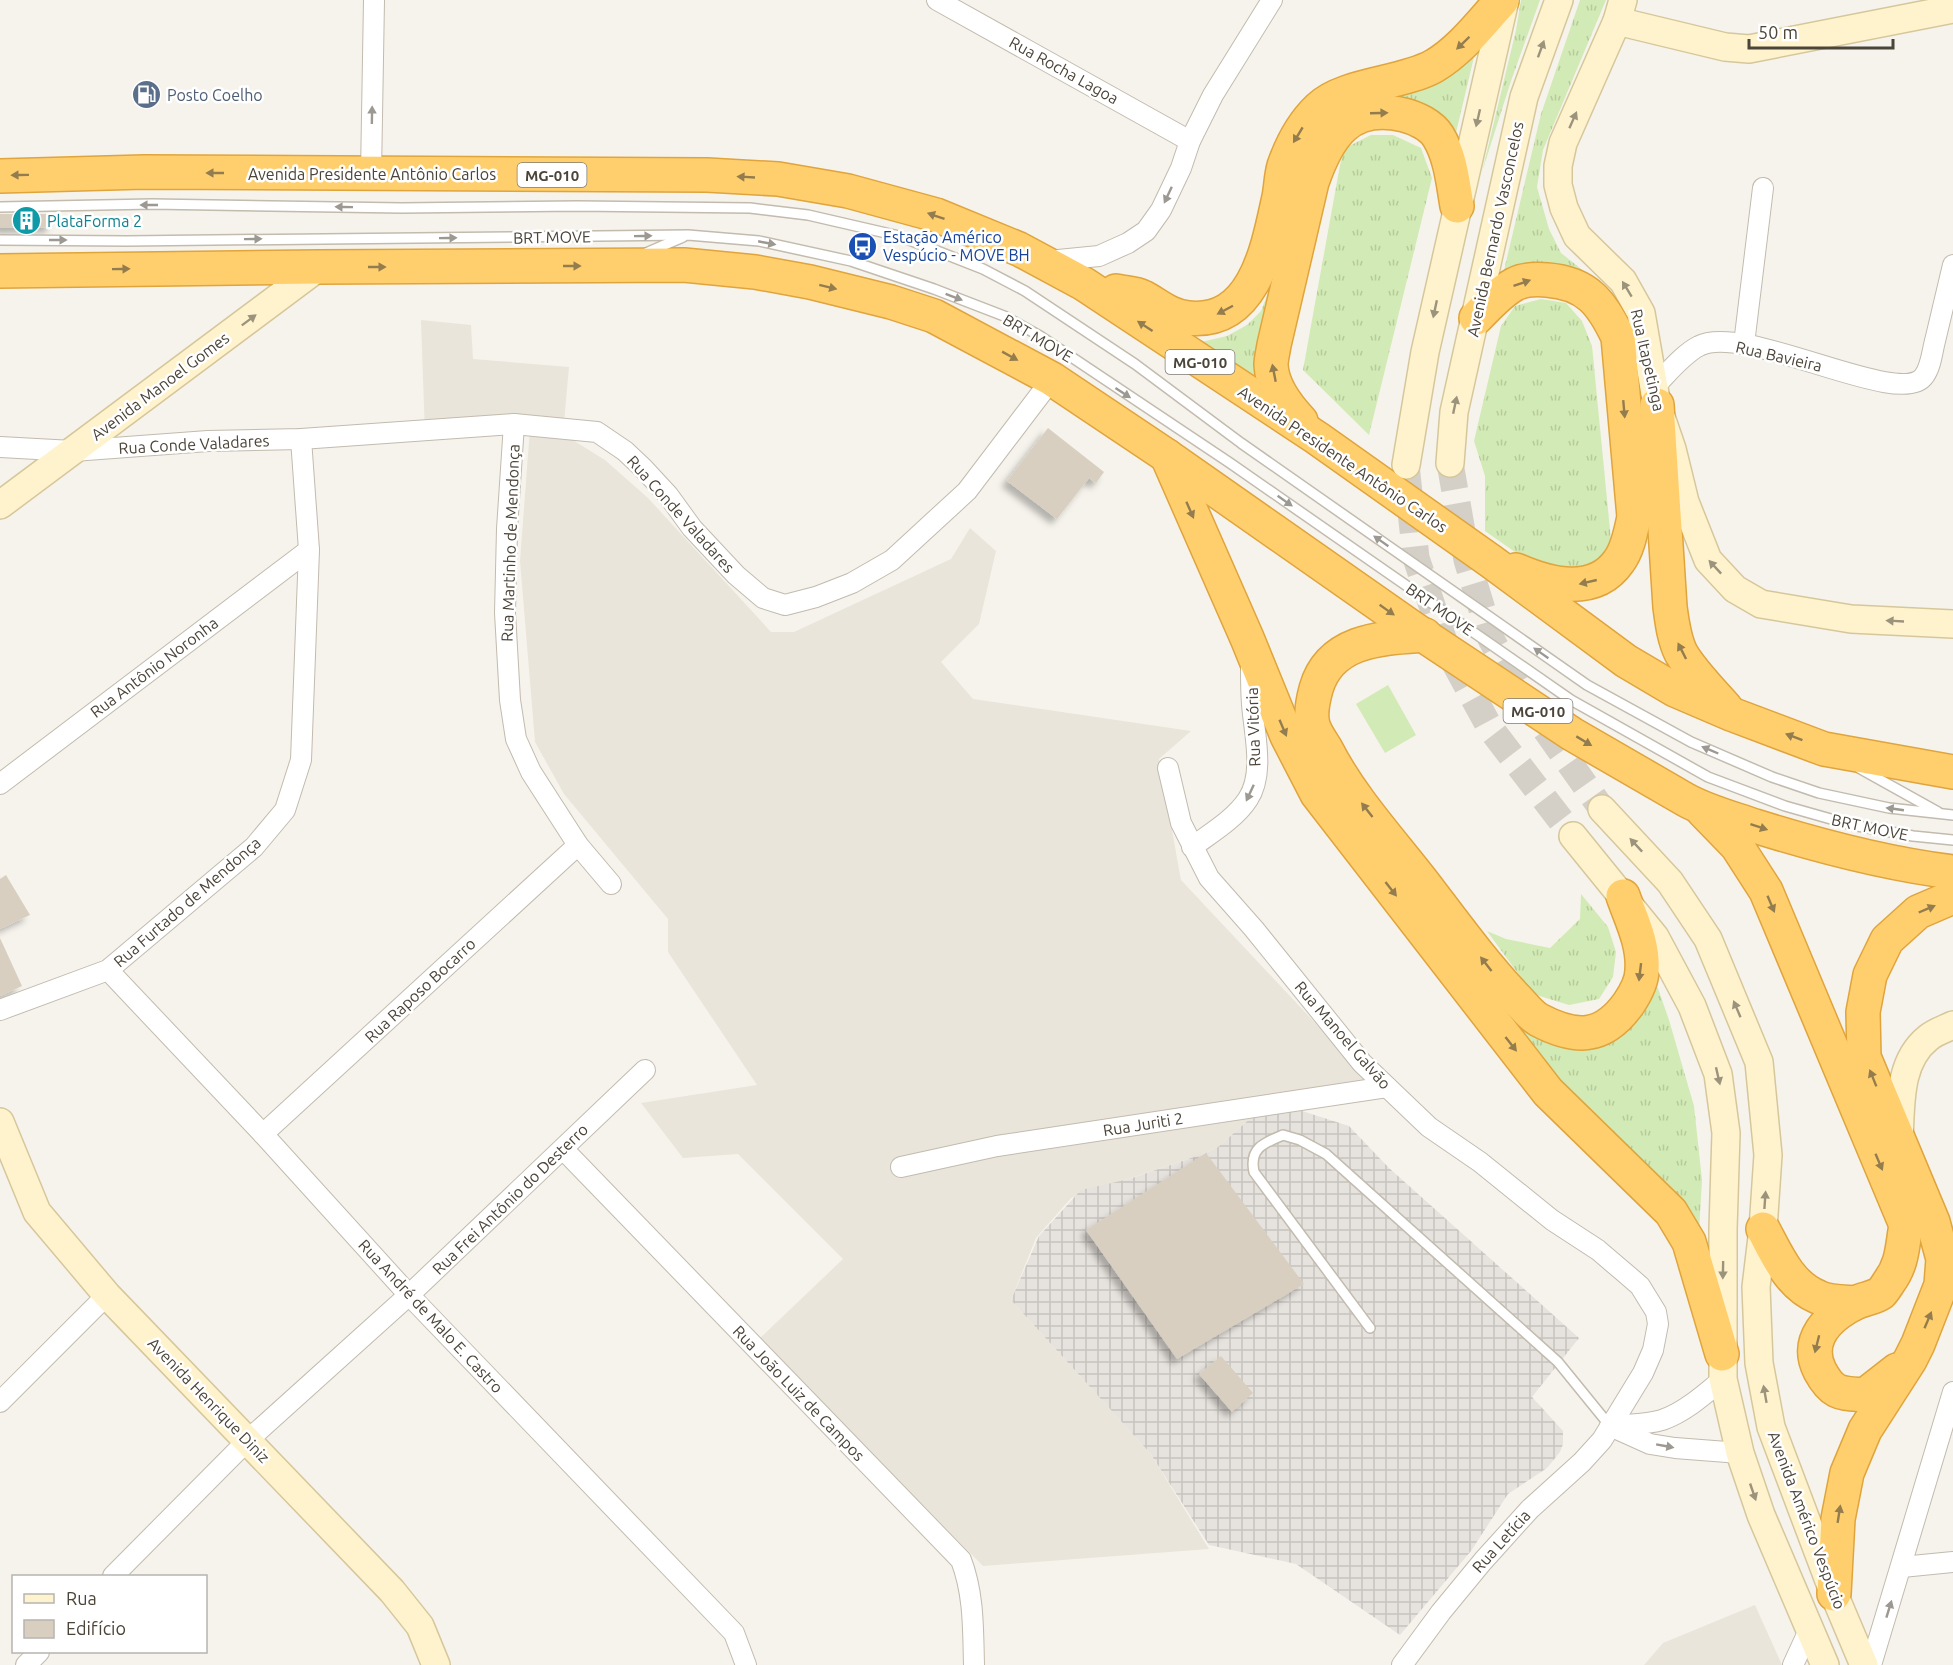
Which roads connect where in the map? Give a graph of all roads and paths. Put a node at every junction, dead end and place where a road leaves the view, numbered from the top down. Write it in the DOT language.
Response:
graph roads {
  1 [pos="374,0"];
  2 [pos="937,0"];
  3 [pos="1272,0"];
  4 [pos="1504,0"];
  5 [pos="1559,0"];
  6 [pos="1953,9"];
  7 [pos="1620,10"];
  8 [pos="1190,141"];
  9 [pos="371,174"];
  10 [pos="0,176"];
  11 [pos="1763,188"];
  12 [pos="0,207"];
  13 [pos="1457,207"];
  14 [pos="688,235"];
  15 [pos="0,240"];
  16 [pos="1041,262"];
  17 [pos="1953,265"];
  18 [pos="614,266"];
  19 [pos="319,267"];
  20 [pos="0,271"];
  21 [pos="1084,284"];
  22 [pos="1476,318"];
  23 [pos="1744,344"];
  24 [pos="1052,379"];
  25 [pos="1656,396"];
  26 [pos="514,424"];
  27 [pos="1317,438"];
  28 [pos="301,439"];
  29 [pos="0,447"];
  30 [pos="73,451"];
  31 [pos="1167,456"];
  32 [pos="1450,464"];
  33 [pos="1406,465"];
  34 [pos="0,505"];
  35 [pos="309,550"];
  36 [pos="1492,562"];
  37 [pos="1953,624"];
  38 [pos="1425,635"];
  39 [pos="1251,652"];
  40 [pos="1731,714"];
  41 [pos="1824,749"];
  42 [pos="1168,768"];
  43 [pos="1953,772"];
  44 [pos="0,784"];
  45 [pos="1700,808"];
  46 [pos="1602,809"];
  47 [pos="1948,815"];
  48 [pos="1573,836"];
  49 [pos="1953,840"];
  50 [pos="578,845"];
  51 [pos="1192,848"];
  52 [pos="1953,872"];
  53 [pos="611,884"];
  54 [pos="1623,896"];
  55 [pos="1953,897"];
  56 [pos="108,970"];
  57 [pos="0,1010"];
  58 [pos="1953,1024"];
  59 [pos="645,1070"];
  60 [pos="1386,1087"];
  61 [pos="0,1122"];
  62 [pos="263,1134"];
  63 [pos="1899,1141"];
  64 [pos="563,1149"];
  65 [pos="901,1167"];
  66 [pos="1763,1229"];
  67 [pos="107,1295"];
  68 [pos="410,1295"];
  69 [pos="1855,1303"];
  70 [pos="1658,1324"];
  71 [pos="1370,1328"];
  72 [pos="1910,1360"];
  73 [pos="1723,1366"];
  74 [pos="1953,1392"];
  75 [pos="0,1402"];
  76 [pos="1610,1426"];
  77 [pos="248,1440"];
  78 [pos="1740,1453"];
  79 [pos="1953,1562"];
  80 [pos="1902,1567"];
  81 [pos="114,1575"];
  82 [pos="1834,1594"];
  83 [pos="1810,1628"];
  84 [pos="38,1653"];
  85 [pos="26,1665"];
  86 [pos="436,1665"];
  87 [pos="746,1665"];
  88 [pos="974,1665"];
  89 [pos="1402,1665"];
  90 [pos="1793,1665"];
  91 [pos="1825,1665"];
  92 [pos="1864,1665"];
  93 [pos="1871,1665"];
  9 -- 1 [label="street, one-way"];
  2 -- 8 [label="street, Rua Rocha Lagoa"];
  3 -- 8 [label="street"];
  4 -- 13 [label="main road, one-way"];
  4 -- 21 [label="highway, one-way"];
  22 -- 5 [label="main road, Avenida Bernardo Vasconcelos, one-way"];
  6 -- 7 [label="main road"];
  25 -- 7 [label="main road, Rua Itapetinga, one-way"];
  8 -- 16 [label="street, one-way"];
  9 -- 10 [label="highway, Avenida Presidente Antônio Carlos / MG-010, one-way"];
  16 -- 9 [label="highway, Avenida Presidente Antônio Carlos / MG-010, one-way"];
  11 -- 23 [label="street"];
  47 -- 12 [label="lane, BRT MOVE, one-way"];
  27 -- 13 [label="highway, one-way"];
  13 -- 33 [label="main road, one-way"];
  15 -- 14 [label="lane, BRT MOVE, one-way"];
  14 -- 18 [label="lane"];
  14 -- 49 [label="lane, BRT MOVE, one-way"];
  16 -- 21 [label="highway, Avenida Presidente Antônio Carlos / MG-010"];
  17 -- 23 [label="street, Rua Bavieira"];
  19 -- 18 [label="highway, MG-010, one-way"];
  18 -- 24 [label="highway, MG-010, one-way"];
  20 -- 19 [label="highway, MG-010, one-way"];
  30 -- 19 [label="main road, Avenida Manoel Gomes, one-way"];
  27 -- 21 [label="highway, Avenida Presidente Antônio Carlos / MG-010, one-way"];
  32 -- 22 [label="main road, Avenida Bernardo Vasconcelos, one-way"];
  22 -- 36 [label="highway, one-way"];
  23 -- 25 [label="street, Rua Bavieira"];
  24 -- 26 [label="street, Rua Conde Valadares"];
  24 -- 31 [label="highway, MG-010"];
  37 -- 25 [label="main road, Rua Itapetinga, one-way"];
  40 -- 25 [label="highway, one-way"];
  26 -- 28 [label="street, Rua Conde Valadares"];
  26 -- 50 [label="street, Rua Martinho de Mendonça"];
  27 -- 36 [label="highway, Avenida Presidente Antônio Carlos / MG-010"];
  28 -- 30 [label="street, Rua Conde Valadares"];
  28 -- 35 [label="street, Rua Furtado de Mendonça"];
  29 -- 30 [label="street, Rua Conde Valadares"];
  30 -- 34 [label="main road, Avenida Manoel Gomes"];
  31 -- 38 [label="highway, MG-010, one-way"];
  31 -- 39 [label="highway, one-way"];
  35 -- 44 [label="street, Rua Antônio Noronha"];
  35 -- 56 [label="street, Rua Furtado de Mendonça"];
  36 -- 40 [label="highway, Avenida Presidente Antônio Carlos / MG-010"];
  38 -- 45 [label="highway, MG-010, one-way"];
  54 -- 38 [label="highway, one-way"];
  39 -- 51 [label="street, Rua Vitória, one-way"];
  39 -- 73 [label="highway, one-way"];
  41 -- 40 [label="highway, Avenida Presidente Antônio Carlos / MG-010, one-way"];
  41 -- 43 [label="highway, Avenida Presidente Antônio Carlos / MG-010"];
  41 -- 47 [label="lane, BRT MOVE"];
  42 -- 51 [label="street, Rua Manoel Galvão"];
  45 -- 52 [label="highway, MG-010, one-way"];
  45 -- 69 [label="highway, one-way"];
  66 -- 46 [label="main road, Avenida Américo Vespúcio, one-way"];
  48 -- 54 [label="main road"];
  50 -- 53 [label="street, Rua Martinho de Mendonça"];
  50 -- 62 [label="street, Rua Raposo Bocarro"];
  51 -- 60 [label="street, Rua Manoel Galvão"];
  54 -- 73 [label="main road, one-way"];
  63 -- 55 [label="highway, one-way"];
  56 -- 57 [label="street, Rua Furtado de Mendonça"];
  56 -- 62 [label="street, Rua André de Malo E. Castro"];
  58 -- 63 [label="main road"];
  59 -- 64 [label="street, Rua Frei Antônio do Desterro"];
  60 -- 65 [label="street, Rua Juriti 2"];
  60 -- 70 [label="street, Rua Manoel Galvão"];
  61 -- 67 [label="main road, Avenida Henrique Diniz"];
  62 -- 68 [label="street, Rua André de Malo E. Castro"];
  72 -- 63 [label="highway, one-way"];
  64 -- 68 [label="street, Rua Frei Antônio do Desterro"];
  64 -- 88 [label="street, Rua João Luiz de Campos"];
  66 -- 69 [label="highway"];
  82 -- 66 [label="main road, Avenida Américo Vespúcio, one-way"];
  67 -- 75 [label="street"];
  67 -- 77 [label="main road, Avenida Henrique Diniz"];
  68 -- 77 [label="street, Rua Frei Antônio do Desterro"];
  68 -- 87 [label="street, Rua André de Malo E. Castro"];
  69 -- 72 [label="highway, one-way"];
  70 -- 76 [label="street, Rua Letícia"];
  71 -- 76 [label="lane"];
  82 -- 72 [label="highway, one-way"];
  73 -- 76 [label="street"];
  73 -- 78 [label="main road"];
  74 -- 80 [label="street"];
  76 -- 78 [label="street, one-way"];
  76 -- 89 [label="street, Rua Letícia"];
  77 -- 81 [label="street, Rua Frei Antônio do Desterro"];
  77 -- 86 [label="main road, Avenida Henrique Diniz"];
  78 -- 83 [label="main road, one-way"];
  79 -- 80 [label="street"];
  93 -- 80 [label="street, one-way"];
  82 -- 92 [label="main road, Avenida Américo Vespúcio"];
  83 -- 90 [label="street"];
  83 -- 91 [label="main road"];
  84 -- 85 [label="street"];
}
